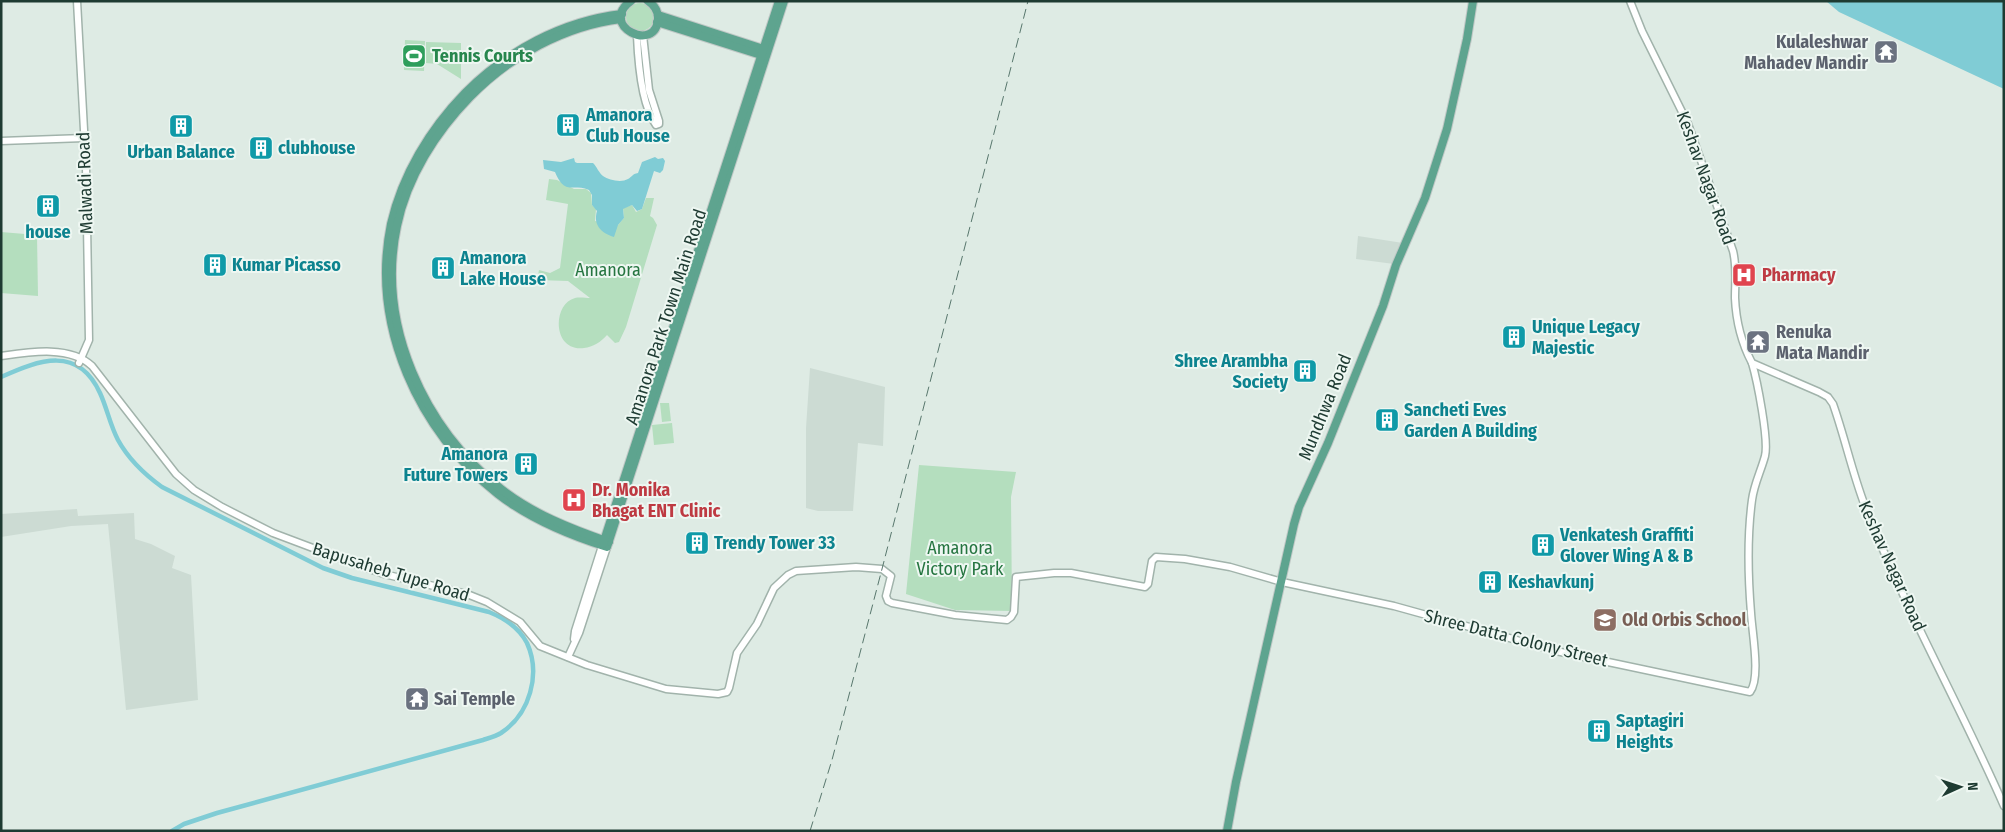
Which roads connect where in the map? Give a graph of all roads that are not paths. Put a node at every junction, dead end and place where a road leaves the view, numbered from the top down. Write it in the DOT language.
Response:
graph roads {
  1 [pos="77,1"];
  2 [pos="631,1"];
  3 [pos="648,1"];
  4 [pos="778,1"];
  5 [pos="784,1"];
  6 [pos="1473,1"];
  7 [pos="1630,1"];
  8 [pos="622,16"];
  9 [pos="658,19"];
  10 [pos="640,35"];
  11 [pos="762,52"];
  12 [pos="84,138"];
  13 [pos="1,141"];
  14 [pos="1,356"];
  15 [pos="80,360"];
  16 [pos="1752,363"];
  17 [pos="605,544"];
  18 [pos="1282,582"];
  19 [pos="568,657"];
  20 [pos="1750,692"];
  21 [pos="2004,806"];
  22 [pos="1227,831"];
  1 -- 12 [label="street, Malwadi Road"];
  2 -- 8 [label="main road"];
  3 -- 9 [label="main road"];
  4 -- 11 [label="main road, Amanora Park Town Main Road"];
  5 -- 17 [label="main road, Amanora Park Town Main Road"];
  6 -- 18 [label="main road, Mundhwa Road"];
  7 -- 16 [label="street, Keshav Nagar Road"];
  8 -- 10 [label="main road"];
  8 -- 17 [label="main road"];
  9 -- 10 [label="main road"];
  9 -- 11 [label="main road"];
  10 -- 10 [label="street"];
  11 -- 17 [label="main road, Amanora Park Town Main Road"];
  12 -- 13 [label="street"];
  12 -- 15 [label="street, Malwadi Road"];
  14 -- 15 [label="street"];
  15 -- 19 [label="street, Bapusaheb Tupe Road"];
  16 -- 20 [label="street, Keshav Nagar Road"];
  16 -- 21 [label="street, Keshav Nagar Road"];
  17 -- 19 [label="street, Amanora Park Town Main Road"];
  18 -- 19 [label="street, Bapusaheb Tupe Road"];
  18 -- 20 [label="street, Shree Datta Colony Street"];
  18 -- 22 [label="main road, Mundhwa Road"];
}
